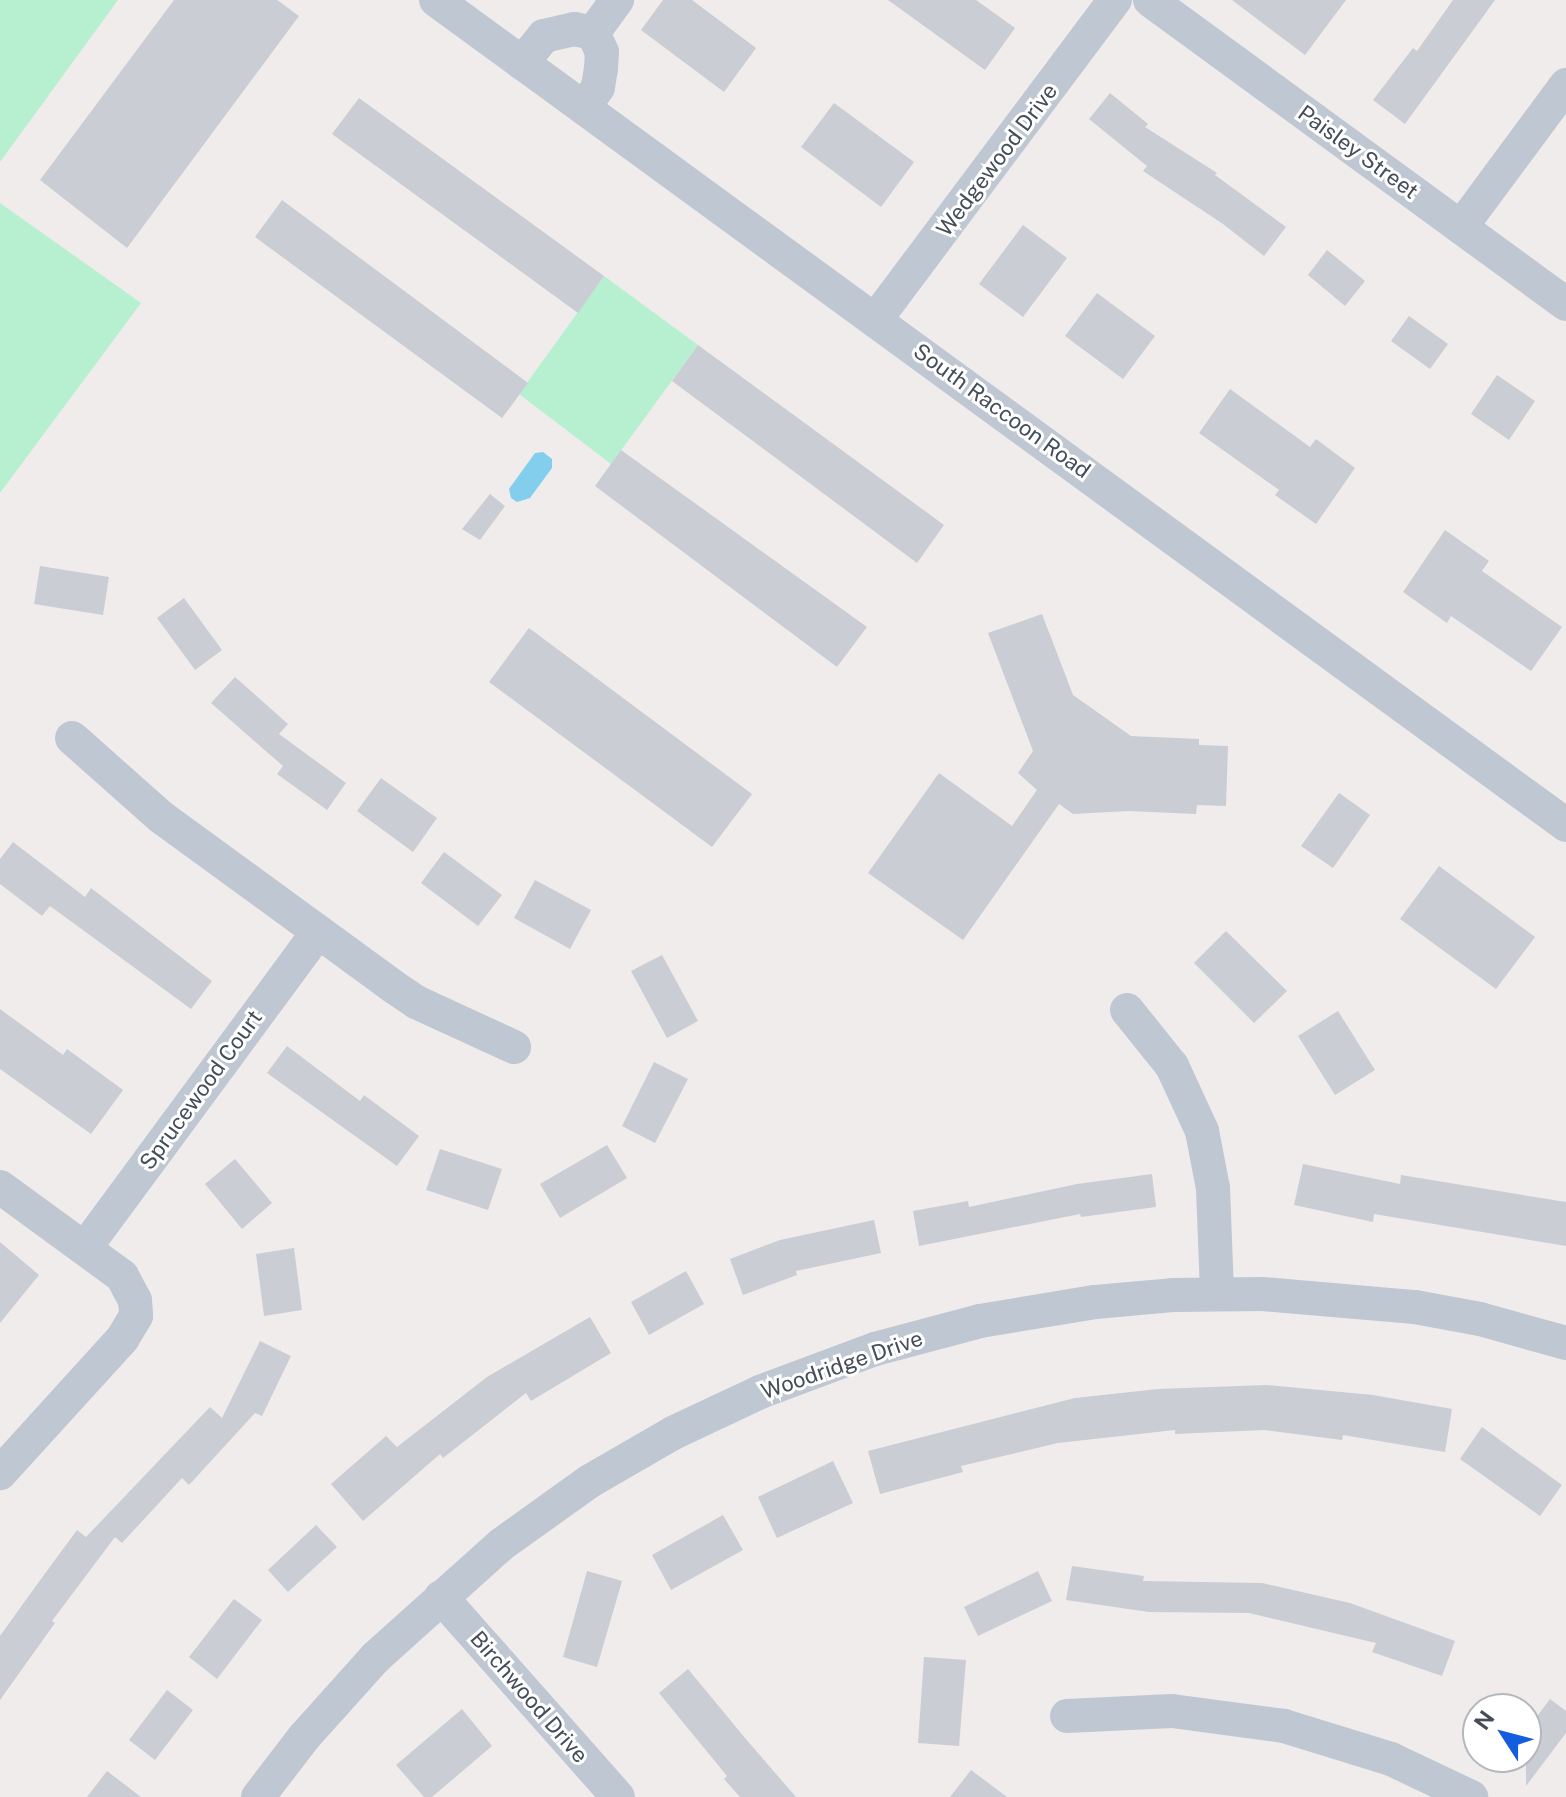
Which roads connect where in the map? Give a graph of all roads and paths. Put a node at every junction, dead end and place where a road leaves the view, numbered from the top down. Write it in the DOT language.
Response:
graph roads {
  1 [pos="436,0"];
  2 [pos="617,0"];
  3 [pos="1115,0"];
  4 [pos="1150,0"];
  5 [pos="593,33"];
  6 [pos="522,63"];
  7 [pos="1566,85"];
  8 [pos="584,108"];
  9 [pos="1461,227"];
  10 [pos="1566,304"];
  11 [pos="876,319"];
  12 [pos="72,738"];
  13 [pos="1566,825"];
  14 [pos="318,932"];
  15 [pos="1127,1010"];
  16 [pos="514,1047"];
  17 [pos="0,1187"];
  18 [pos="85,1248"];
  19 [pos="1217,1294"];
  20 [pos="1566,1343"];
  21 [pos="0,1473"];
  22 [pos="441,1597"];
  23 [pos="1067,1716"];
  24 [pos="258,1797"];
  25 [pos="618,1797"];
  26 [pos="1471,1797"];
  1 -- 6 [label="street, South Raccoon Road"];
  2 -- 5 [label="street"];
  3 -- 11 [label="street, Wedgewood Drive"];
  4 -- 9 [label="street, Paisley Street"];
  5 -- 6 [label="street"];
  5 -- 8 [label="street"];
  6 -- 8 [label="street, South Raccoon Road"];
  7 -- 9 [label="street"];
  8 -- 11 [label="street, South Raccoon Road"];
  9 -- 10 [label="street, Paisley Street"];
  11 -- 13 [label="street, South Raccoon Road"];
  12 -- 14 [label="street"];
  14 -- 16 [label="street"];
  14 -- 18 [label="street, Sprucewood Court"];
  15 -- 19 [label="street"];
  17 -- 18 [label="street"];
  18 -- 21 [label="street"];
  19 -- 20 [label="street, Woodridge Drive"];
  19 -- 22 [label="street, Woodridge Drive"];
  22 -- 24 [label="street, Woodridge Drive"];
  22 -- 25 [label="street, Birchwood Drive"];
  23 -- 26 [label="street"];
}
